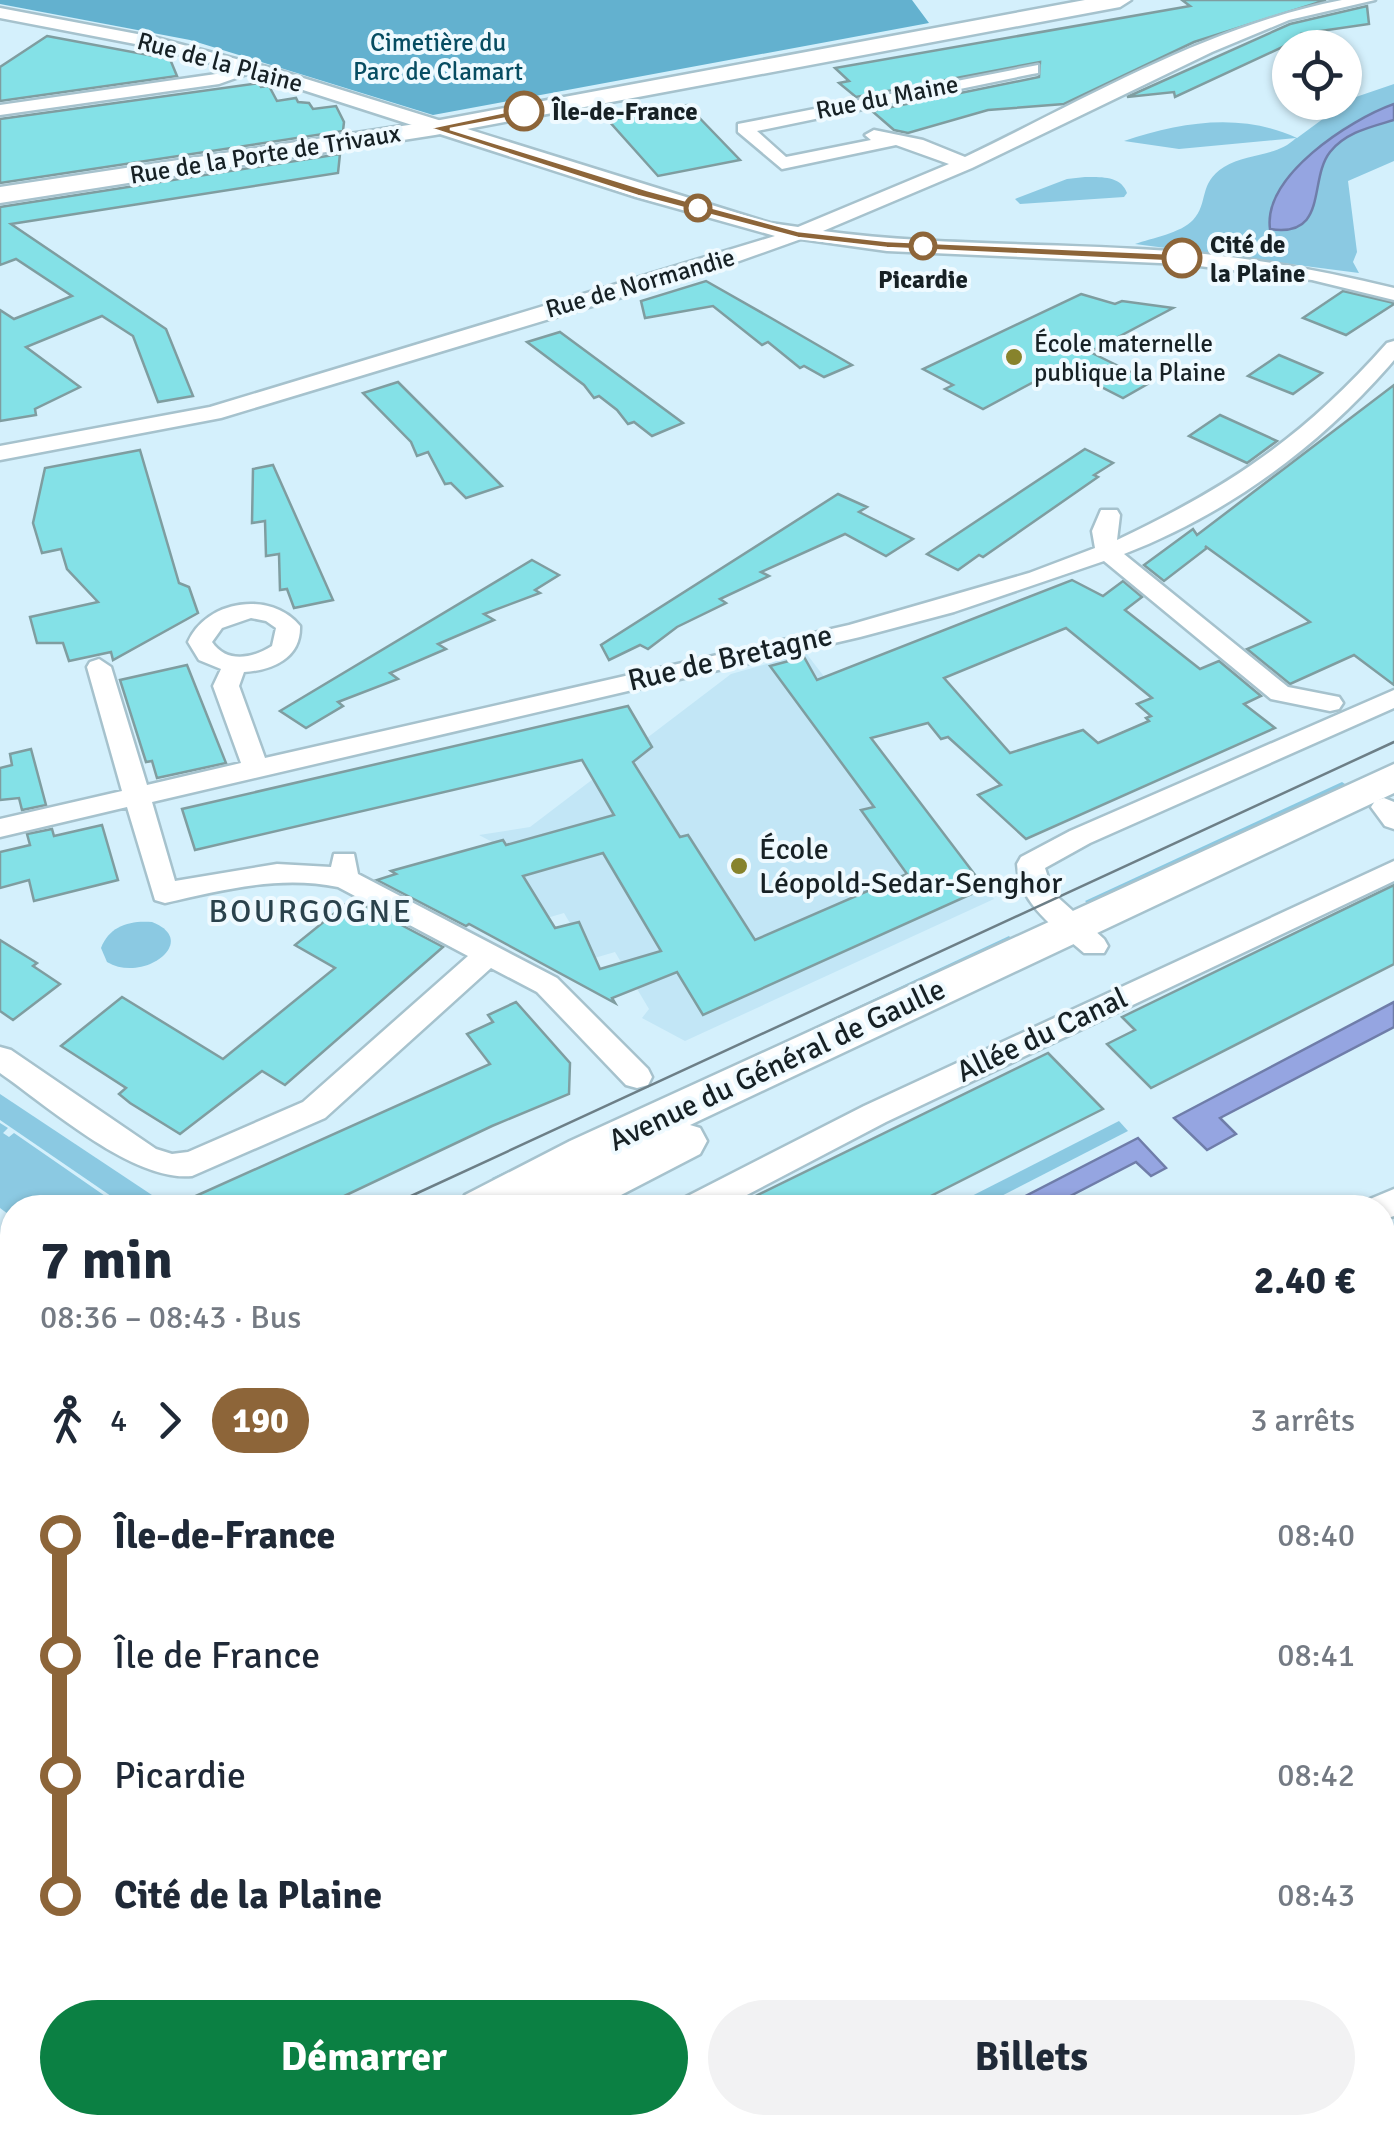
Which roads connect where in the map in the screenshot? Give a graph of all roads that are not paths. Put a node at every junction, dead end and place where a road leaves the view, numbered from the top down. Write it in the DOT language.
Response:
graph roads {
  1 [pos="1120,0"];
  2 [pos="1367,0"];
  3 [pos="0,13"];
  4 [pos="248,68"];
  5 [pos="1032,69"];
  6 [pos="842,106"];
  7 [pos="0,110"];
  8 [pos="435,128"];
  9 [pos="891,141"];
  10 [pos="965,164"];
  11 [pos="0,194"];
  12 [pos="798,234"];
  13 [pos="1394,294"];
  14 [pos="1394,346"];
  15 [pos="0,453"];
  16 [pos="1109,515"];
  17 [pos="1114,558"];
  18 [pos="235,665"];
  19 [pos="99,667"];
  20 [pos="1394,698"];
  21 [pos="1330,703"];
  22 [pos="256,768"];
  23 [pos="137,796"];
  24 [pos="1392,802"];
  25 [pos="0,828"];
  26 [pos="1394,870"];
  27 [pos="1084,936"];
  28 [pos="488,954"];
  29 [pos="0,1058"];
  30 [pos="636,1077"];
  31 [pos="507,1195"];
  32 [pos="579,1195"];
  33 [pos="718,1195"];
  1 -- 8 [label="street, Rue de la Porte de Trivaux"];
  2 -- 10 [label="street, Rue de Normandie"];
  3 -- 4 [label="street, Rue de la Plaine"];
  4 -- 7 [label="street"];
  4 -- 8 [label="street, Rue de la Plaine"];
  5 -- 6 [label="street, Rue du Maine"];
  6 -- 9 [label="street"];
  6 -- 9 [label="street, Rue du Maine"];
  8 -- 11 [label="street, Rue de la Porte de Trivaux"];
  8 -- 12 [label="street, Rue de la Plaine"];
  9 -- 10 [label="street"];
  10 -- 12 [label="street, Rue de Normandie"];
  12 -- 13 [label="street, Rue de la Plaine"];
  12 -- 15 [label="street, Rue de Normandie"];
  14 -- 17 [label="street, Rue de Bretagne"];
  16 -- 17 [label="street"];
  17 -- 21 [label="street"];
  17 -- 22 [label="street, Rue de Bretagne"];
  18 -- 22 [label="street"];
  19 -- 23 [label="street"];
  20 -- 27 [label="street"];
  22 -- 23 [label="street, Rue de Bretagne"];
  23 -- 25 [label="street, Rue de Bretagne"];
  23 -- 28 [label="street"];
  24 -- 27 [label="main road, Avenue du Général de Gaulle"];
  26 -- 33 [label="street, Allée du Canal"];
  27 -- 31 [label="main road, Avenue du Général de Gaulle"];
  27 -- 32 [label="main road, Avenue du Général de Gaulle"];
  28 -- 29 [label="street"];
  28 -- 30 [label="street"];
}
